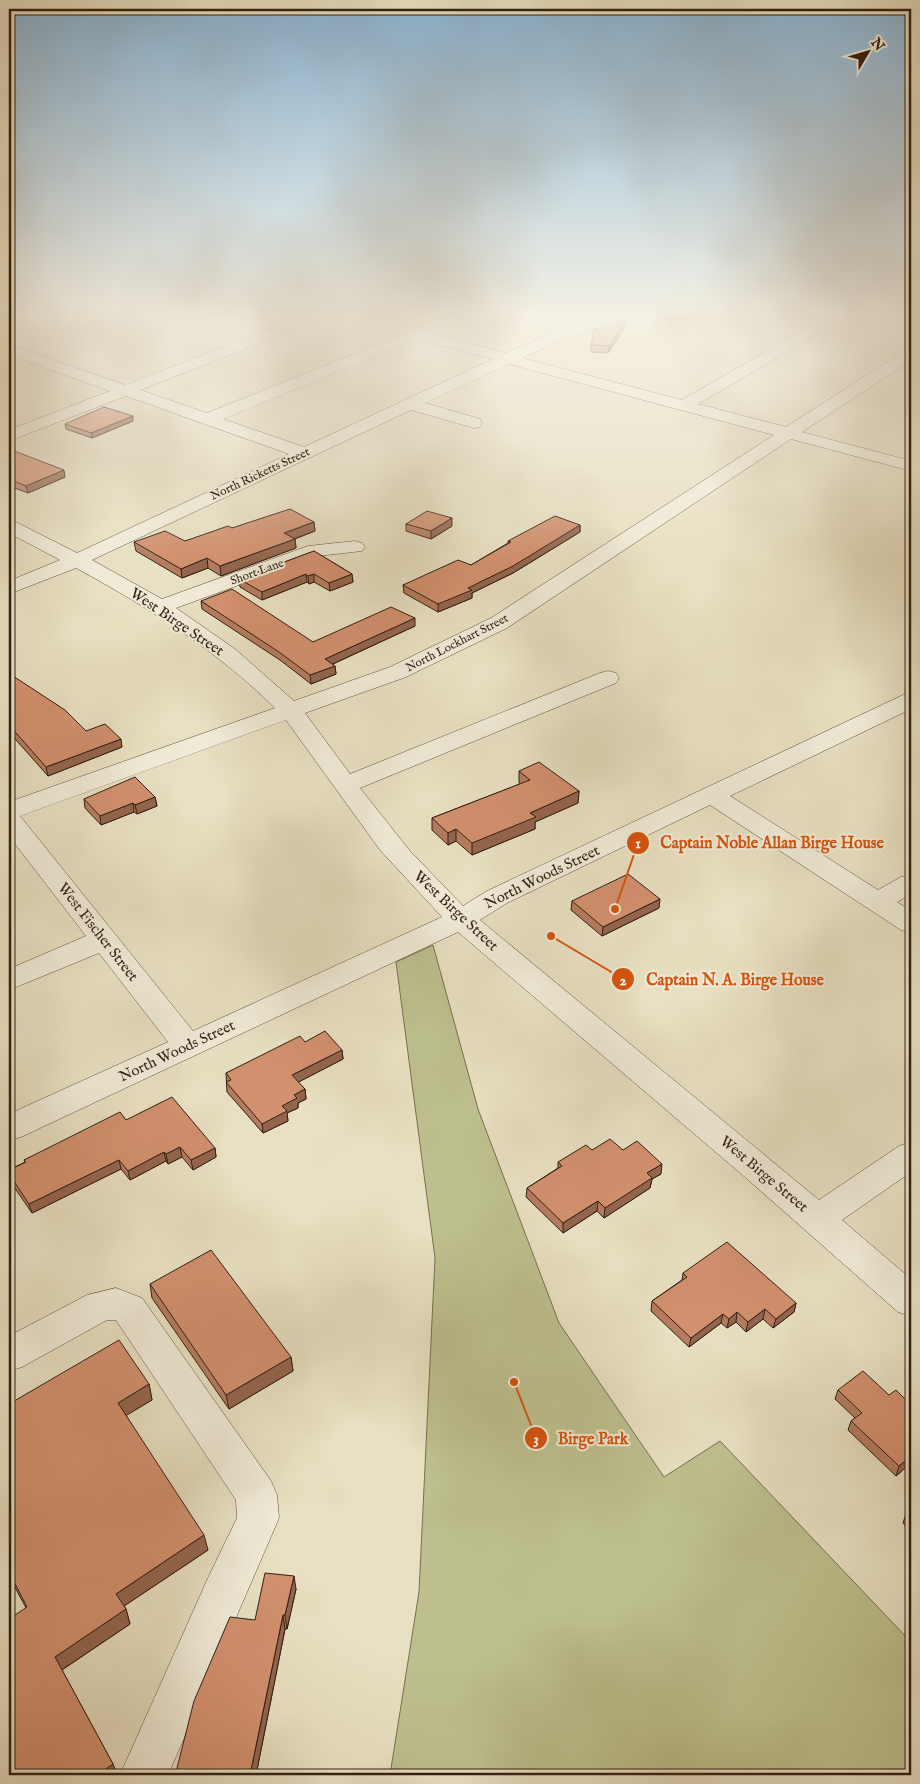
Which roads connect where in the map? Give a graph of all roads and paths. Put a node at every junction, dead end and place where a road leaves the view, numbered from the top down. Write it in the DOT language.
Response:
graph roads {
  1 [pos="106,397"];
  2 [pos="145,397"];
  3 [pos="261,397"];
  4 [pos="424,397"];
  5 [pos="650,397"];
  6 [pos="698,397"];
  7 [pos="843,397"];
  8 [pos="409,404"];
  9 [pos="683,406"];
  10 [pos="208,419"];
  11 [pos="474,422"];
  12 [pos="788,433"];
  13 [pos="9,436"];
  14 [pos="304,453"];
  15 [pos="911,466"];
  16 [pos="9,526"];
  17 [pos="355,547"];
  18 [pos="77,560"];
  19 [pos="9,588"];
  20 [pos="160,607"];
  21 [pos="608,678"];
  22 [pos="911,700"];
  23 [pos="291,711"];
  24 [pos="346,785"];
  25 [pos="712,795"];
  26 [pos="9,811"];
  27 [pos="9,819"];
  28 [pos="911,883"];
  29 [pos="878,901"];
  30 [pos="462,919"];
  31 [pos="911,924"];
  32 [pos="104,940"];
  33 [pos="9,980"];
  34 [pos="188,1046"];
  35 [pos="9,1128"];
  36 [pos="911,1155"];
  37 [pos="818,1220"];
  38 [pos="911,1301"];
  39 [pos="9,1355"];
  40 [pos="144,1775"];
  1 -- 13 [label="street"];
  2 -- 10 [label="street"];
  3 -- 10 [label="street"];
  4 -- 8 [label="street, North Ricketts Street"];
  5 -- 9 [label="street"];
  6 -- 9 [label="street"];
  7 -- 12 [label="street, North Lockhart Street"];
  8 -- 11 [label="street"];
  8 -- 14 [label="street, North Ricketts Street"];
  9 -- 12 [label="street"];
  10 -- 14 [label="street"];
  12 -- 15 [label="street"];
  12 -- 23 [label="street, North Lockhart Street"];
  14 -- 18 [label="street, North Ricketts Street"];
  16 -- 18 [label="street, West Birge Street"];
  17 -- 20 [label="street, Short Lane"];
  18 -- 19 [label="street, North Ricketts Street"];
  18 -- 20 [label="street, West Birge Street"];
  20 -- 23 [label="street, West Birge Street"];
  21 -- 24 [label="street"];
  22 -- 25 [label="street, North Woods Street"];
  23 -- 24 [label="street, West Birge Street"];
  23 -- 26 [label="street, North Lockhart Street"];
  24 -- 30 [label="street, West Birge Street"];
  25 -- 29 [label="street"];
  25 -- 30 [label="street, North Woods Street"];
  27 -- 32 [label="street, West Fischer Street"];
  28 -- 29 [label="street"];
  29 -- 31 [label="street"];
  30 -- 34 [label="street, North Woods Street"];
  30 -- 37 [label="street, West Birge Street"];
  32 -- 33 [label="street"];
  32 -- 34 [label="street, West Fischer Street"];
  34 -- 35 [label="street, North Woods Street"];
  36 -- 37 [label="street"];
  37 -- 38 [label="street, West Birge Street"];
  39 -- 40 [label="street"];
}
